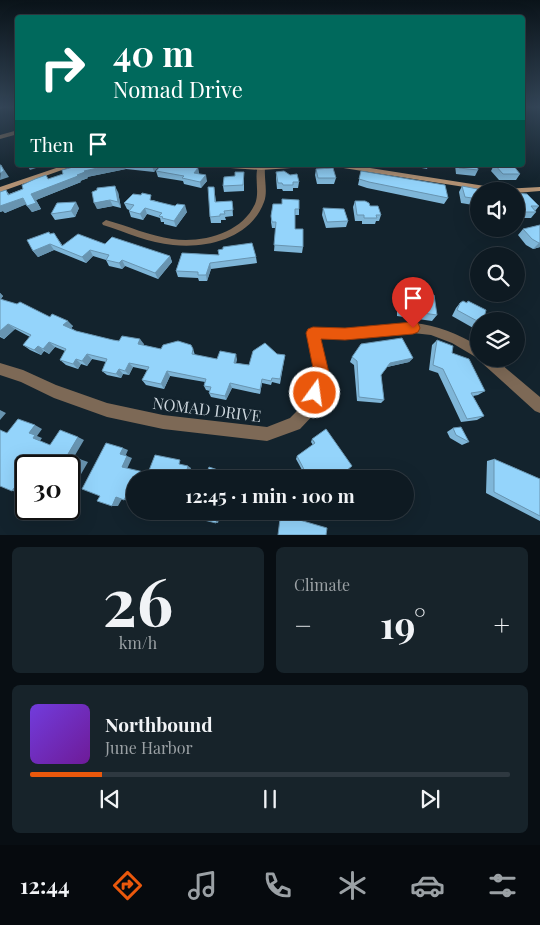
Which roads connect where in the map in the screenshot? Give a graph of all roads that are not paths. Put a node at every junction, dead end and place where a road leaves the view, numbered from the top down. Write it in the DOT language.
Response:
graph roads {
  1 [pos="15,133"];
  2 [pos="0,137"];
  3 [pos="66,167"];
  4 [pos="246,167"];
  5 [pos="276,167"];
  6 [pos="350,167"];
  7 [pos="261,168"];
  8 [pos="540,189"];
  9 [pos="0,190"];
  10 [pos="106,223"];
  11 [pos="470,348"];
  12 [pos="495,367"];
  13 [pos="0,369"];
  14 [pos="540,406"];
  1 -- 2 [label="street"];
  3 -- 9 [label="main road"];
  4 -- 7 [label="main road"];
  5 -- 7 [label="main road"];
  6 -- 8 [label="main road"];
  7 -- 10 [label="street"];
  11 -- 13 [label="street, NOMAD DRIVE"];
  12 -- 14 [label="street"];
}
